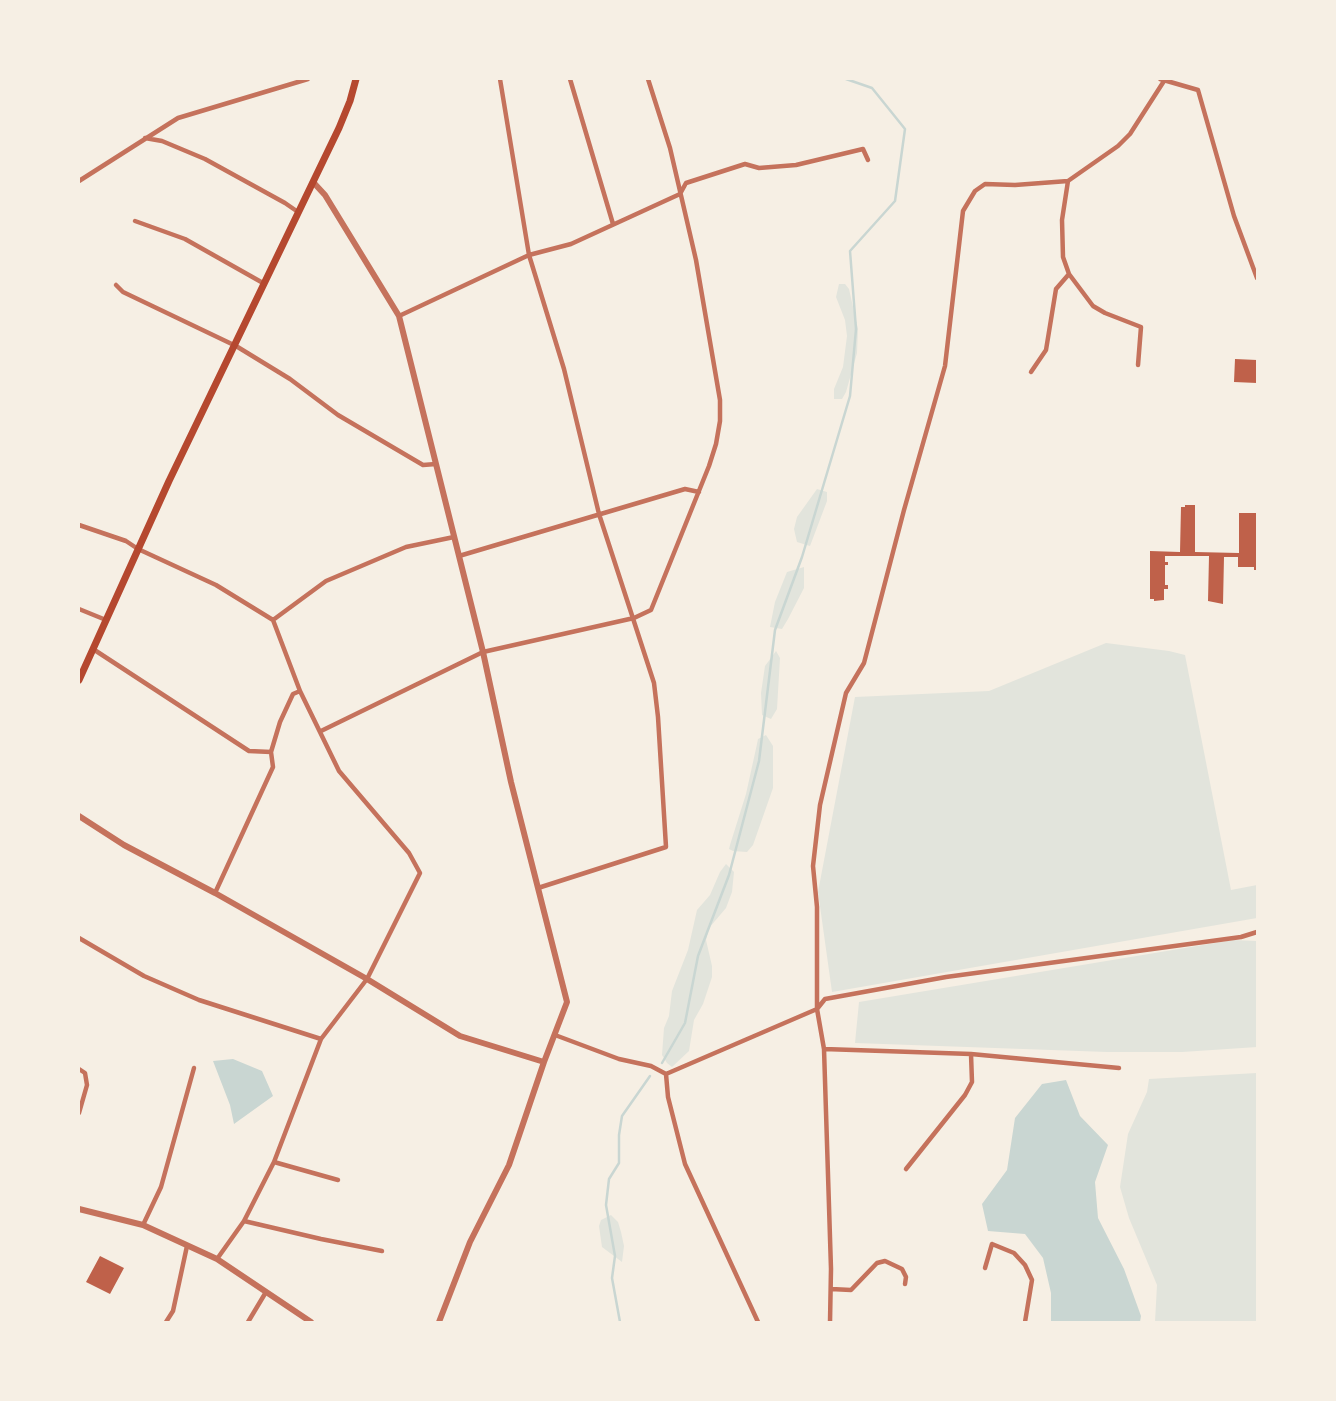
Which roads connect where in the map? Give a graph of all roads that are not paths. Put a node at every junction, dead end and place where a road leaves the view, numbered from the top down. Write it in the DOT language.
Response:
graph roads {
  1 [pos="308,79"];
  2 [pos="356,79"];
  3 [pos="500,79"];
  4 [pos="570,79"];
  5 [pos="648,79"];
  6 [pos="1162,80"];
  7 [pos="145,138"];
  8 [pos="868,160"];
  9 [pos="79,181"];
  10 [pos="1069,181"];
  11 [pos="313,182"];
  12 [pos="680,194"];
  13 [pos="298,212"];
  14 [pos="135,221"];
  15 [pos="613,224"];
  16 [pos="529,255"];
  17 [pos="1069,274"];
  18 [pos="1257,278"];
  19 [pos="263,284"];
  20 [pos="116,285"];
  21 [pos="398,316"];
  22 [pos="236,346"];
  23 [pos="1138,365"];
  24 [pos="1031,372"];
  25 [pos="436,464"];
  26 [pos="699,492"];
  27 [pos="599,514"];
  28 [pos="79,525"];
  29 [pos="454,537"];
  30 [pos="138,549"];
  31 [pos="459,556"];
  32 [pos="79,609"];
  33 [pos="635,618"];
  34 [pos="273,620"];
  35 [pos="107,621"];
  36 [pos="93,649"];
  37 [pos="483,652"];
  38 [pos="79,680"];
  39 [pos="300,691"];
  40 [pos="321,731"];
  41 [pos="271,752"];
  42 [pos="79,816"];
  43 [pos="538,888"];
  44 [pos="215,893"];
  45 [pos="1257,932"];
  46 [pos="79,938"];
  47 [pos="367,979"];
  48 [pos="817,1009"];
  49 [pos="555,1035"];
  50 [pos="321,1039"];
  51 [pos="824,1049"];
  52 [pos="971,1054"];
  53 [pos="544,1062"];
  54 [pos="194,1068"];
  55 [pos="1119,1068"];
  56 [pos="79,1069"];
  57 [pos="666,1074"];
  58 [pos="79,1113"];
  59 [pos="274,1162"];
  60 [pos="906,1168"];
  61 [pos="338,1180"];
  62 [pos="79,1209"];
  63 [pos="244,1221"];
  64 [pos="143,1225"];
  65 [pos="188,1245"];
  66 [pos="382,1251"];
  67 [pos="217,1259"];
  68 [pos="985,1268"];
  69 [pos="905,1284"];
  70 [pos="831,1289"];
  71 [pos="266,1292"];
  72 [pos="166,1322"];
  73 [pos="247,1322"];
  74 [pos="310,1322"];
  75 [pos="439,1322"];
  76 [pos="758,1322"];
  77 [pos="830,1322"];
  78 [pos="1025,1322"];
  1 -- 7 [label="street"];
  2 -- 11 [label="main road"];
  3 -- 16 [label="street"];
  4 -- 15 [label="street"];
  5 -- 12 [label="street"];
  6 -- 10 [label="street"];
  6 -- 18 [label="street"];
  7 -- 9 [label="street"];
  7 -- 13 [label="street"];
  8 -- 12 [label="street"];
  10 -- 17 [label="street"];
  10 -- 48 [label="street"];
  11 -- 13 [label="main road"];
  11 -- 21 [label="street"];
  12 -- 15 [label="street"];
  12 -- 26 [label="street"];
  13 -- 19 [label="main road"];
  14 -- 19 [label="street"];
  15 -- 16 [label="street"];
  16 -- 21 [label="street"];
  16 -- 27 [label="street"];
  17 -- 23 [label="street"];
  17 -- 24 [label="street"];
  19 -- 22 [label="main road"];
  20 -- 22 [label="street"];
  21 -- 25 [label="street"];
  22 -- 25 [label="street"];
  22 -- 30 [label="main road"];
  25 -- 29 [label="street"];
  26 -- 27 [label="street"];
  26 -- 33 [label="street"];
  27 -- 31 [label="street"];
  27 -- 33 [label="street"];
  28 -- 30 [label="street"];
  29 -- 31 [label="street"];
  29 -- 34 [label="street"];
  30 -- 34 [label="street"];
  30 -- 35 [label="main road"];
  31 -- 37 [label="street"];
  32 -- 35 [label="street"];
  33 -- 37 [label="street"];
  33 -- 43 [label="street"];
  34 -- 39 [label="street"];
  35 -- 36 [label="main road"];
  36 -- 38 [label="main road"];
  36 -- 41 [label="street"];
  37 -- 40 [label="street"];
  37 -- 43 [label="street"];
  39 -- 40 [label="street"];
  39 -- 41 [label="street"];
  40 -- 47 [label="street"];
  41 -- 44 [label="street"];
  42 -- 44 [label="street"];
  43 -- 49 [label="street"];
  44 -- 47 [label="street"];
  45 -- 48 [label="street"];
  46 -- 50 [label="street"];
  47 -- 50 [label="street"];
  47 -- 53 [label="street"];
  48 -- 51 [label="street"];
  48 -- 57 [label="street"];
  49 -- 53 [label="street"];
  49 -- 57 [label="street"];
  50 -- 59 [label="street"];
  51 -- 52 [label="street"];
  51 -- 70 [label="street"];
  52 -- 55 [label="street"];
  52 -- 60 [label="street"];
  53 -- 75 [label="street"];
  54 -- 64 [label="street"];
  56 -- 58 [label="street"];
  57 -- 76 [label="street"];
  59 -- 61 [label="street"];
  59 -- 63 [label="street"];
  62 -- 64 [label="street"];
  63 -- 66 [label="street"];
  63 -- 67 [label="street"];
  64 -- 65 [label="street"];
  65 -- 67 [label="street"];
  65 -- 72 [label="street"];
  67 -- 71 [label="street"];
  68 -- 78 [label="street"];
  69 -- 70 [label="street"];
  70 -- 77 [label="street"];
  71 -- 73 [label="street"];
  71 -- 74 [label="street"];
}
